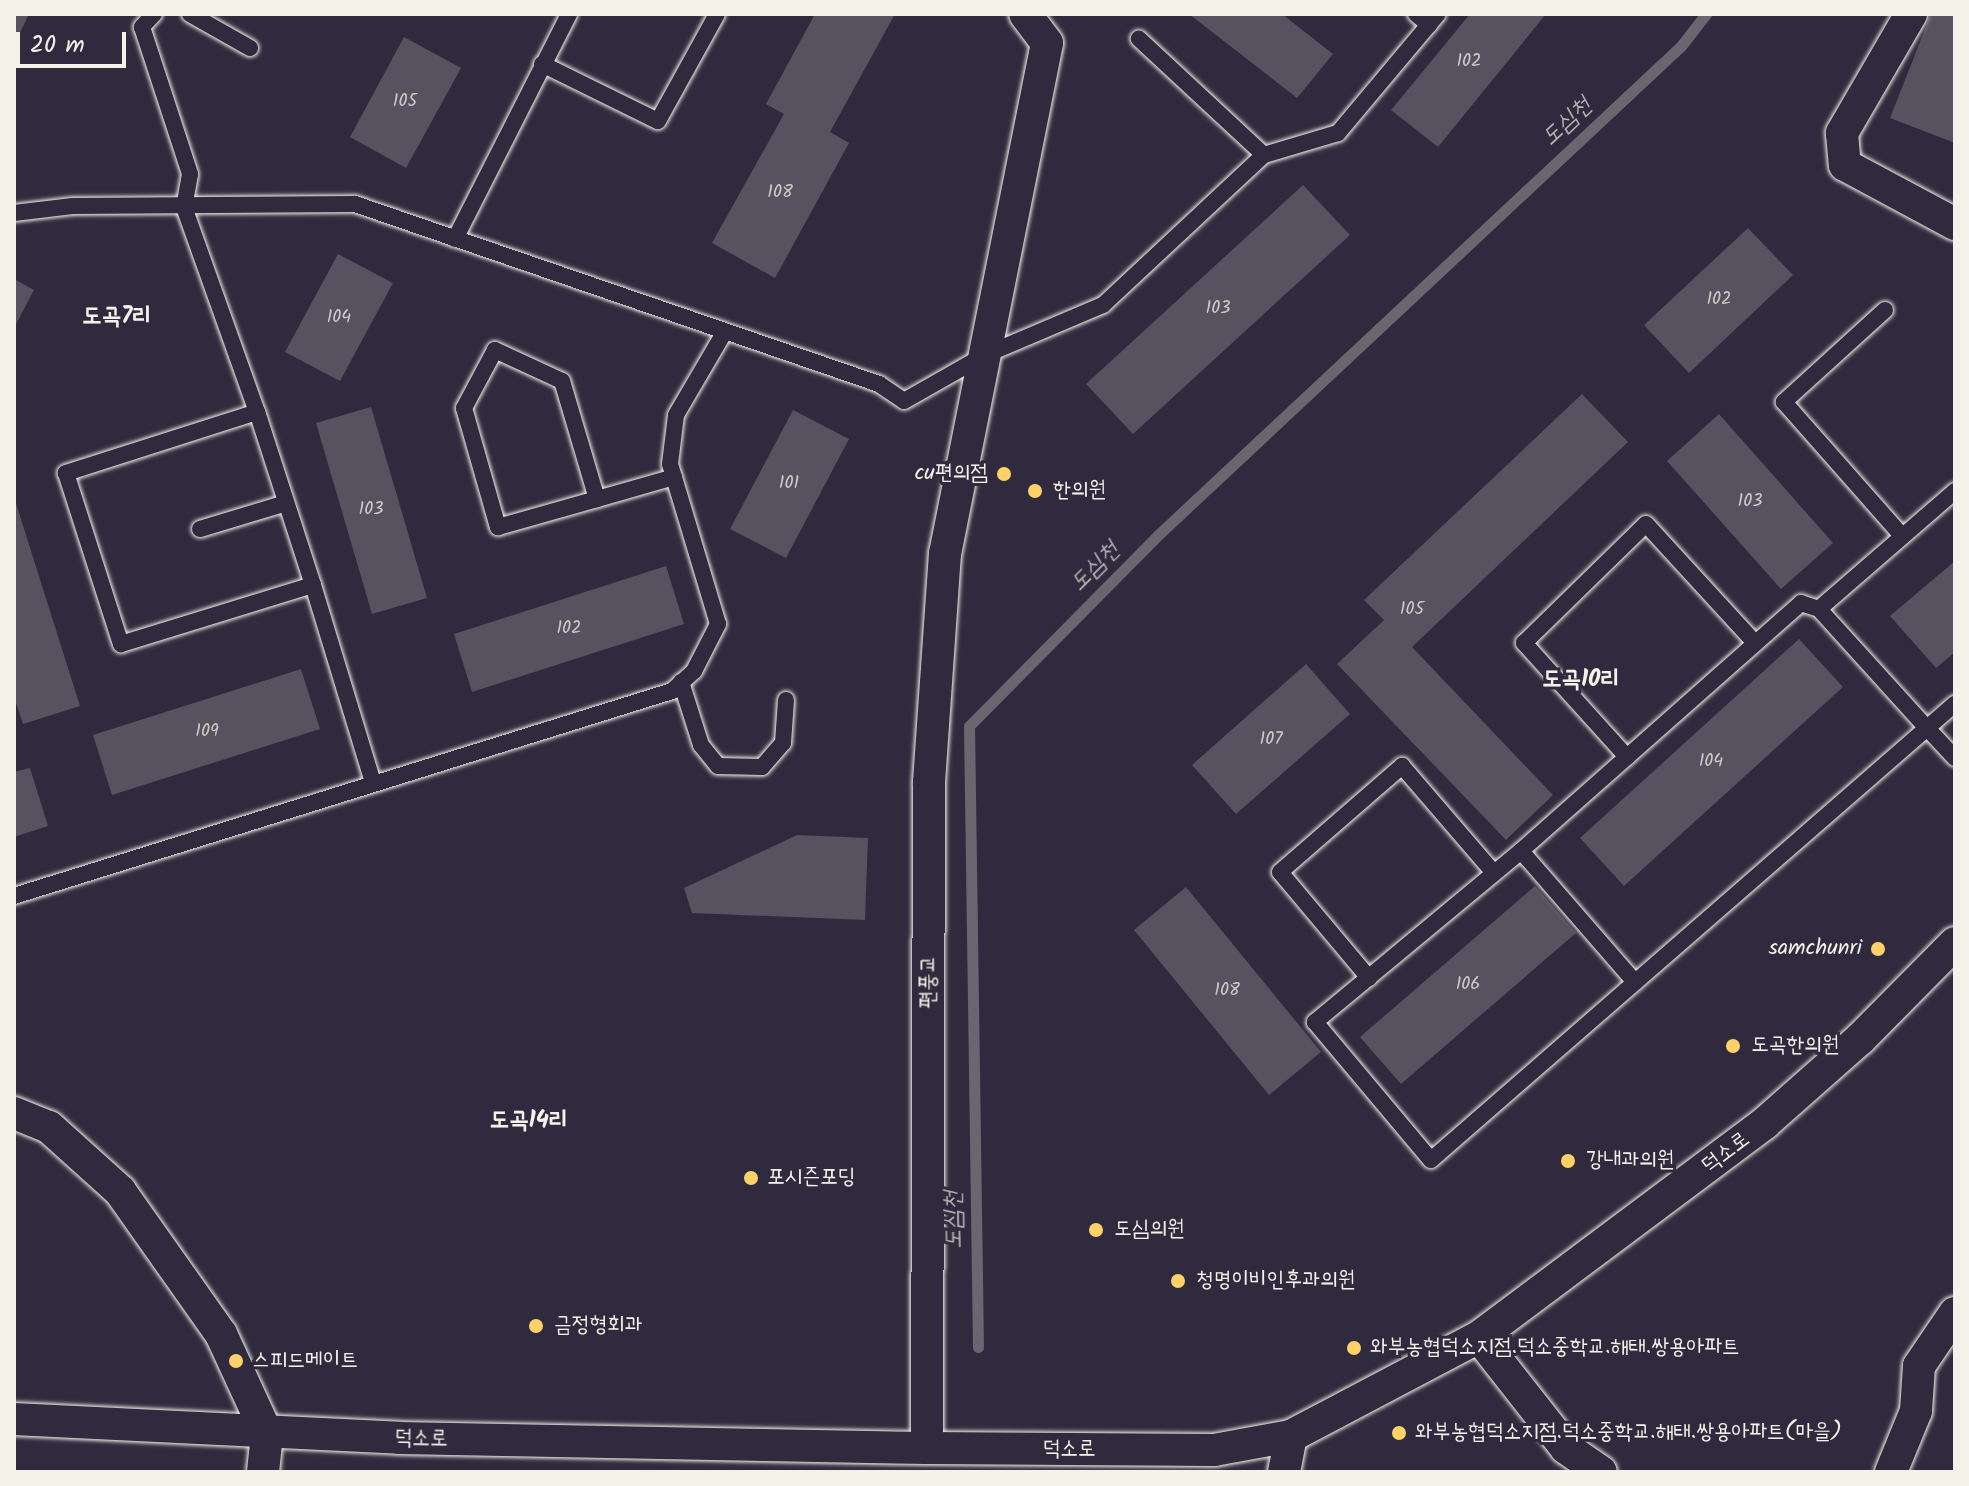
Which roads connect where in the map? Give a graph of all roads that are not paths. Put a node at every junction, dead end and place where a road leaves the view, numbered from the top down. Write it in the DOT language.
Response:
graph roads {
  1 [pos="154,14"];
  2 [pos="190,14"];
  3 [pos="569,14"];
  4 [pos="717,14"];
  5 [pos="1025,14"];
  6 [pos="1911,14"];
  7 [pos="1427,18"];
  8 [pos="1052,29"];
  9 [pos="1139,39"];
  10 [pos="250,48"];
  11 [pos="542,64"];
  12 [pos="1264,155"];
  13 [pos="184,207"];
  14 [pos="14,213"];
  15 [pos="1955,224"];
  16 [pos="455,239"];
  17 [pos="1885,310"];
  18 [pos="725,331"];
  19 [pos="985,355"];
  20 [pos="257,412"];
  21 [pos="674,477"];
  22 [pos="1955,491"];
  23 [pos="597,499"];
  24 [pos="286,503"];
  25 [pos="200,529"];
  26 [pos="1902,536"];
  27 [pos="313,585"];
  28 [pos="1819,609"];
  29 [pos="1755,643"];
  30 [pos="681,682"];
  31 [pos="786,700"];
  32 [pos="1955,704"];
  33 [pos="1927,728"];
  34 [pos="1627,757"];
  35 [pos="1955,758"];
  36 [pos="373,783"];
  37 [pos="1521,851"];
  38 [pos="1494,873"];
  39 [pos="14,896"];
  40 [pos="1955,943"];
  41 [pos="1369,978"];
  42 [pos="1635,982"];
  43 [pos="14,1113"];
  44 [pos="1955,1313"];
  45 [pos="1479,1337"];
  46 [pos="14,1419"];
  47 [pos="267,1434"];
  48 [pos="1291,1436"];
  49 [pos="927,1448"];
  50 [pos="1050,1450"];
  51 [pos="263,1472"];
  52 [pos="1094,1472"];
  53 [pos="1284,1472"];
  54 [pos="1601,1472"];
  55 [pos="1891,1472"];
  1 -- 13 [label="lane"];
  2 -- 10 [label="lane"];
  3 -- 11 [label="lane"];
  4 -- 11 [label="lane"];
  5 -- 8 [label="street"];
  6 -- 15 [label="street"];
  7 -- 12 [label="lane"];
  8 -- 19 [label="street, 편풍교"];
  9 -- 12 [label="lane"];
  11 -- 16 [label="lane"];
  12 -- 19 [label="lane"];
  13 -- 14 [label="lane"];
  13 -- 16 [label="lane"];
  13 -- 20 [label="lane"];
  16 -- 18 [label="lane"];
  17 -- 26 [label="lane"];
  18 -- 19 [label="lane"];
  18 -- 21 [label="lane"];
  19 -- 49 [label="street, 편풍교"];
  20 -- 24 [label="lane"];
  20 -- 27 [label="lane"];
  21 -- 23 [label="lane"];
  21 -- 30 [label="lane"];
  22 -- 26 [label="lane"];
  23 -- 23 [label="lane"];
  24 -- 25 [label="lane"];
  24 -- 27 [label="lane"];
  26 -- 28 [label="lane"];
  27 -- 36 [label="lane"];
  28 -- 29 [label="lane"];
  28 -- 33 [label="lane"];
  29 -- 34 [label="lane"];
  29 -- 34 [label="lane"];
  30 -- 31 [label="lane"];
  30 -- 36 [label="lane"];
  32 -- 33 [label="lane"];
  33 -- 35 [label="lane"];
  33 -- 42 [label="lane"];
  34 -- 37 [label="lane"];
  36 -- 39 [label="lane"];
  37 -- 38 [label="lane"];
  37 -- 42 [label="lane"];
  38 -- 41 [label="lane"];
  38 -- 41 [label="lane"];
  40 -- 45 [label="street, 덕소로"];
  41 -- 42 [label="lane"];
  43 -- 47 [label="street"];
  44 -- 55 [label="street"];
  45 -- 48 [label="street, 덕소로"];
  45 -- 54 [label="street"];
  46 -- 47 [label="street, 덕소로"];
  47 -- 49 [label="street, 덕소로"];
  47 -- 51 [label="street"];
  48 -- 50 [label="street, 덕소로"];
  48 -- 53 [label="street"];
  49 -- 50 [label="street, 덕소로"];
  50 -- 52 [label="street"];
}
